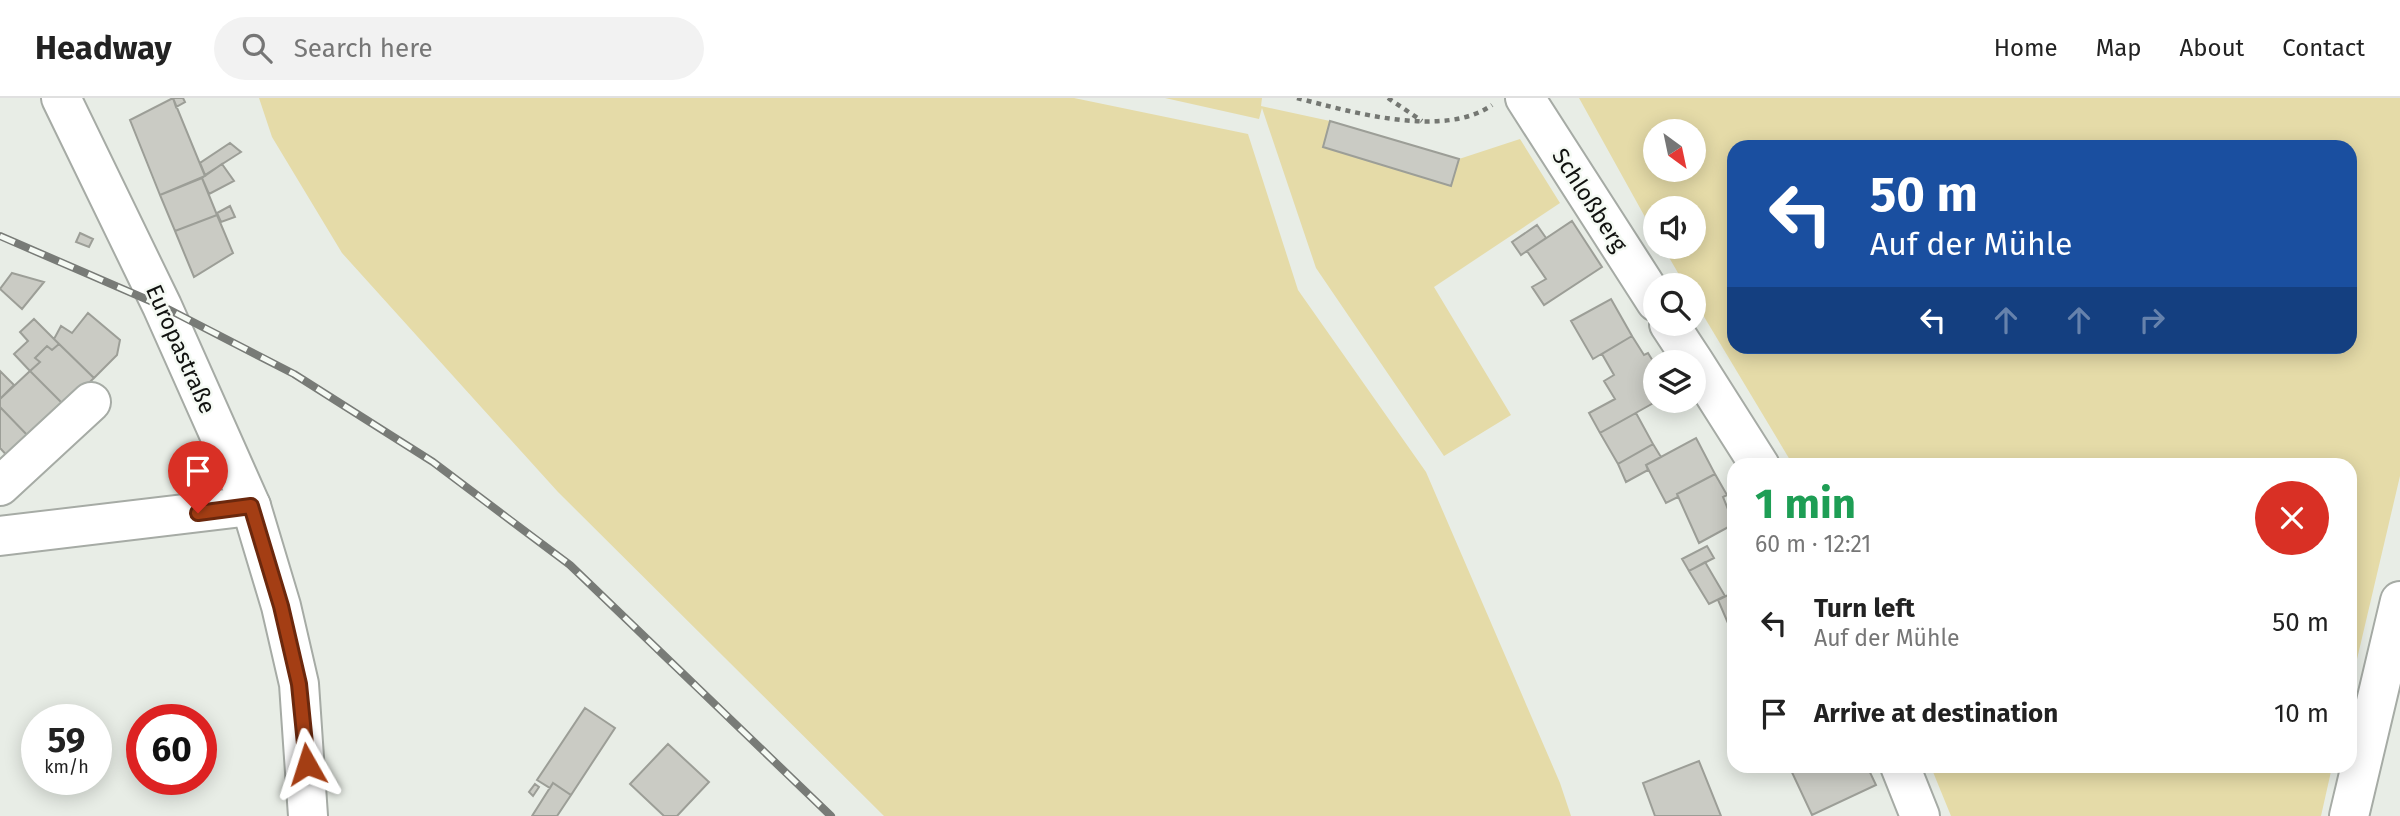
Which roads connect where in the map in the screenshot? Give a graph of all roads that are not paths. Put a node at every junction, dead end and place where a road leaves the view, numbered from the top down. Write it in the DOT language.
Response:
graph roads {
  1 [pos="61,98"];
  2 [pos="90,98"];
  3 [pos="1525,98"];
  4 [pos="99,174"];
  5 [pos="1643,282"];
  6 [pos="1706,381"];
  7 [pos="91,402"];
  8 [pos="1755,458"];
  9 [pos="0,486"];
  10 [pos="251,506"];
  11 [pos="0,537"];
  12 [pos="2400,601"];
  13 [pos="1903,773"];
  14 [pos="308,816"];
  15 [pos="1920,816"];
  16 [pos="2349,816"];
  1 -- 4 [label="street, Europastraße"];
  2 -- 4 [label="street"];
  3 -- 5 [label="street, Schloßberg"];
  4 -- 10 [label="street, Europastraße"];
  6 -- 8 [label="street"];
  7 -- 9 [label="street"];
  10 -- 11 [label="street"];
  10 -- 14 [label="street, Europastraße"];
  12 -- 16 [label="street"];
  13 -- 15 [label="street"];
}
